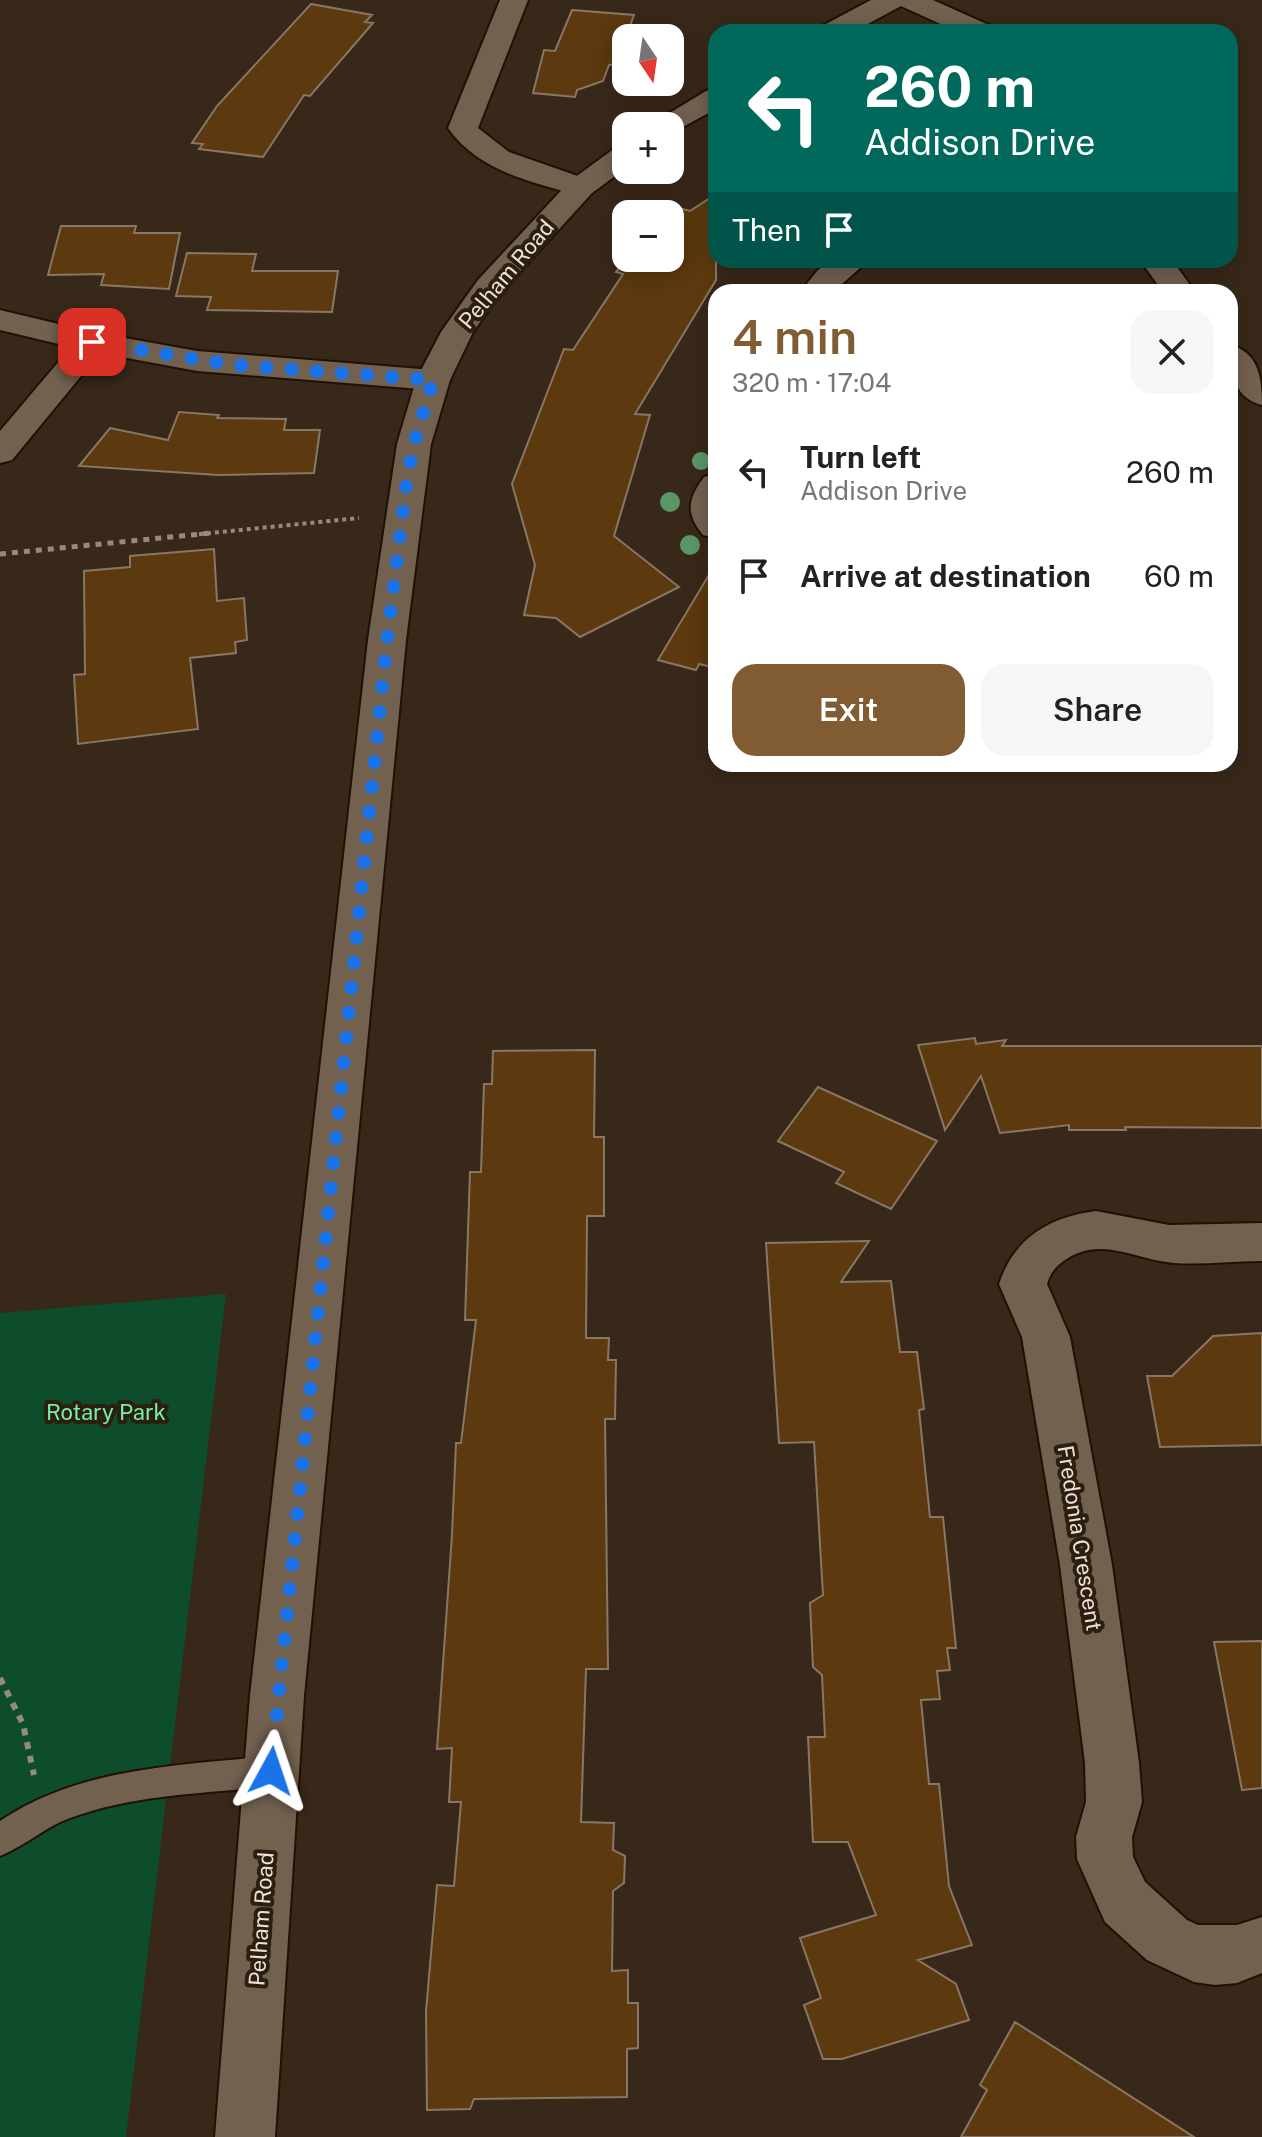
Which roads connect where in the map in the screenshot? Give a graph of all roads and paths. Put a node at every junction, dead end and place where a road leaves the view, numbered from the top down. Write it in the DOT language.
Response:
graph roads {
  1 [pos="514,0"];
  2 [pos="892,0"];
  3 [pos="910,0"];
  4 [pos="847,24"];
  5 [pos="963,24"];
  6 [pos="708,102"];
  7 [pos="684,116"];
  8 [pos="612,164"];
  9 [pos="581,187"];
  10 [pos="842,268"];
  11 [pos="823,284"];
  12 [pos="0,320"];
  13 [pos="92,342"];
  14 [pos="1238,365"];
  15 [pos="433,380"];
  16 [pos="1262,395"];
  17 [pos="0,453"];
  18 [pos="708,495"];
  19 [pos="404,513"];
  20 [pos="708,514"];
  21 [pos="0,554"];
  22 [pos="1262,1242"];
  23 [pos="0,1678"];
  24 [pos="271,1771"];
  25 [pos="30,1818"];
  26 [pos="0,1840"];
  27 [pos="1262,1945"];
  28 [pos="245,2137"];
  1 -- 9 [label="main road"];
  2 -- 4 [label="main road"];
  3 -- 5 [label="main road"];
  6 -- 7 [label="main road"];
  8 -- 9 [label="main road, Pelham Road"];
  9 -- 15 [label="main road, Pelham Road"];
  10 -- 11 [label="main road"];
  12 -- 13 [label="main road"];
  13 -- 15 [label="main road"];
  13 -- 17 [label="main road"];
  14 -- 16 [label="main road"];
  15 -- 19 [label="main road, Pelham Road"];
  18 -- 20 [label="main road"];
  19 -- 21 [label="path"];
  19 -- 24 [label="main road, Pelham Road"];
  22 -- 27 [label="main road, Fredonia Crescent"];
  23 -- 25 [label="path"];
  24 -- 25 [label="lane"];
  24 -- 28 [label="main road, Pelham Road"];
  25 -- 26 [label="lane"];
}
